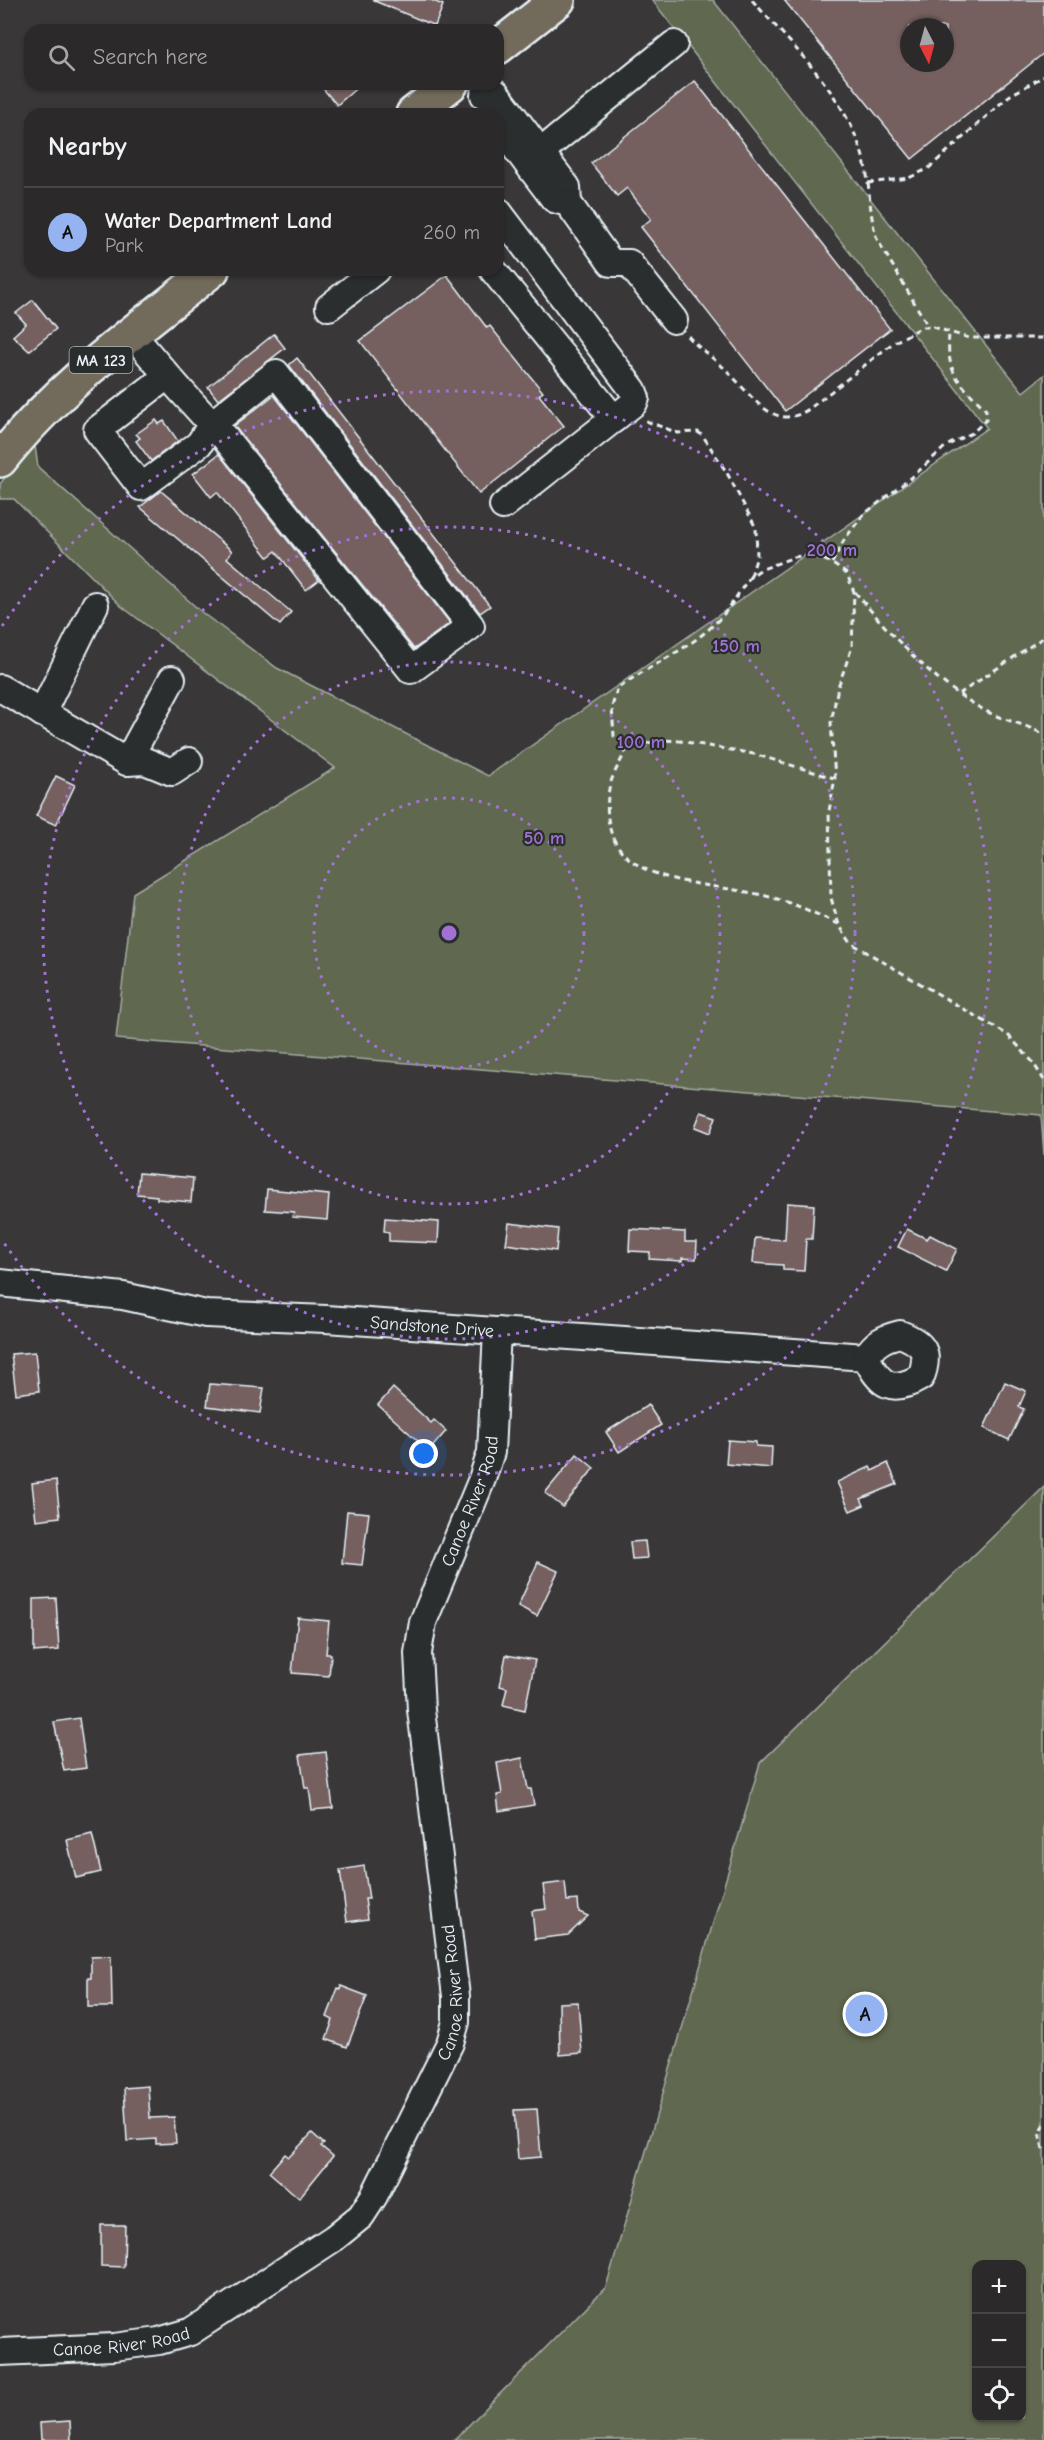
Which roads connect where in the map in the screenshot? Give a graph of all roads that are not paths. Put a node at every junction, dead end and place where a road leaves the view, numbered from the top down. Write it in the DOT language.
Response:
graph roads {
  1 [pos="558,0"];
  2 [pos="504,42"];
  3 [pos="674,44"];
  4 [pos="444,90"];
  5 [pos="483,98"];
  6 [pos="424,108"];
  7 [pos="504,130"];
  8 [pos="534,158"];
  9 [pos="504,219"];
  10 [pos="204,276"];
  11 [pos="369,276"];
  12 [pos="498,276"];
  13 [pos="329,308"];
  14 [pos="674,320"];
  15 [pos="132,334"];
  16 [pos="167,376"];
  17 [pos="614,419"];
  18 [pos="212,424"];
  19 [pos="0,460"];
  20 [pos="503,506"];
  21 [pos="95,605"];
  22 [pos="172,679"];
  23 [pos="0,688"];
  24 [pos="42,713"];
  25 [pos="189,761"];
  26 [pos="127,762"];
  27 [pos="0,1283"];
  28 [pos="497,1331"];
  29 [pos="866,1357"];
  30 [pos="0,2352"];
  1 -- 2 [label="highway"];
  3 -- 8 [label="street"];
  4 -- 6 [label="highway"];
  5 -- 8 [label="street"];
  7 -- 8 [label="street"];
  8 -- 14 [label="street"];
  9 -- 17 [label="street"];
  10 -- 15 [label="highway, MA 123"];
  11 -- 13 [label="street"];
  12 -- 17 [label="street"];
  15 -- 16 [label="street"];
  15 -- 19 [label="highway, MA 123"];
  16 -- 18 [label="street"];
  16 -- 18 [label="street"];
  17 -- 20 [label="street"];
  18 -- 18 [label="street"];
  21 -- 24 [label="street"];
  22 -- 26 [label="street"];
  23 -- 24 [label="street"];
  24 -- 26 [label="street"];
  25 -- 26 [label="street"];
  27 -- 28 [label="street, Sandstone Drive"];
  28 -- 29 [label="street, Sandstone Drive"];
  28 -- 30 [label="street, Canoe River Road"];
}
